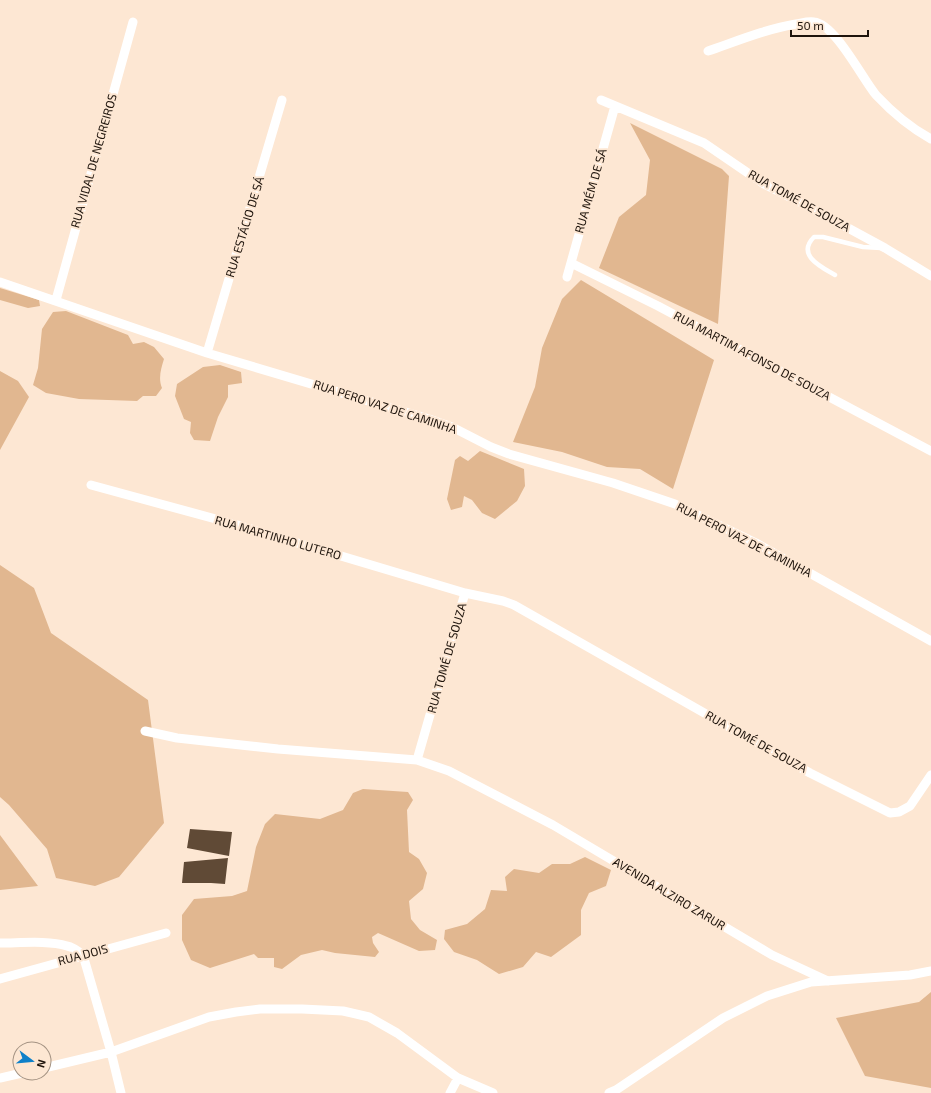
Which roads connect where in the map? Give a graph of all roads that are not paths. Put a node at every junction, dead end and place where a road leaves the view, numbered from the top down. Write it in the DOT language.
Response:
graph roads {
  1 [pos="133,22"];
  2 [pos="708,51"];
  3 [pos="282,100"];
  4 [pos="600,100"];
  5 [pos="615,106"];
  6 [pos="931,138"];
  7 [pos="885,248"];
  8 [pos="571,263"];
  9 [pos="835,275"];
  10 [pos="931,276"];
  11 [pos="568,277"];
  12 [pos="0,282"];
  13 [pos="56,300"];
  14 [pos="206,353"];
  15 [pos="931,451"];
  16 [pos="91,485"];
  17 [pos="465,593"];
  18 [pos="931,641"];
  19 [pos="145,731"];
  20 [pos="417,760"];
  21 [pos="931,775"];
  22 [pos="166,934"];
  23 [pos="0,943"];
  24 [pos="83,955"];
  25 [pos="931,971"];
  26 [pos="0,979"];
  27 [pos="828,981"];
  28 [pos="111,1052"];
  29 [pos="52,1066"];
  30 [pos="12,1075"];
  31 [pos="0,1078"];
  32 [pos="458,1078"];
  33 [pos="121,1093"];
  34 [pos="450,1093"];
  35 [pos="493,1093"];
  36 [pos="609,1093"];
  1 -- 13 [label="street, RUA VIDAL DE NEGREIROS"];
  2 -- 6 [label="street"];
  3 -- 14 [label="street, RUA ESTÁCIO DE SÁ"];
  4 -- 5 [label="street, RUA TOMÉ DE SOUZA"];
  5 -- 7 [label="street, RUA TOMÉ DE SOUZA"];
  5 -- 8 [label="street, RUA MÉM DE SÁ"];
  7 -- 9 [label="lane"];
  7 -- 10 [label="street, RUA TOMÉ DE SOUZA"];
  8 -- 11 [label="street, RUA MÉM DE SÁ"];
  8 -- 15 [label="street, RUA MARTIM AFONSO DE SOUZA"];
  12 -- 13 [label="street, RUA PERO VAZ DE CAMINHA"];
  13 -- 14 [label="street, RUA PERO VAZ DE CAMINHA"];
  14 -- 18 [label="street, RUA PERO VAZ DE CAMINHA"];
  16 -- 17 [label="street, RUA MARTINHO LUTERO"];
  17 -- 20 [label="street, RUA TOMÉ DE SOUZA"];
  17 -- 21 [label="street, RUA TOMÉ DE SOUZA"];
  19 -- 20 [label="street"];
  20 -- 27 [label="street, AVENIDA ALZIRO ZARUR"];
  22 -- 24 [label="street, RUA DOIS"];
  23 -- 24 [label="street"];
  24 -- 26 [label="street, RUA DOIS"];
  24 -- 28 [label="street"];
  25 -- 27 [label="street, AVENIDA ALZIRO ZARUR"];
  27 -- 36 [label="street"];
  28 -- 29 [label="street"];
  28 -- 32 [label="street"];
  28 -- 33 [label="street"];
  30 -- 31 [label="street"];
  32 -- 34 [label="street"];
  32 -- 35 [label="street"];
}
